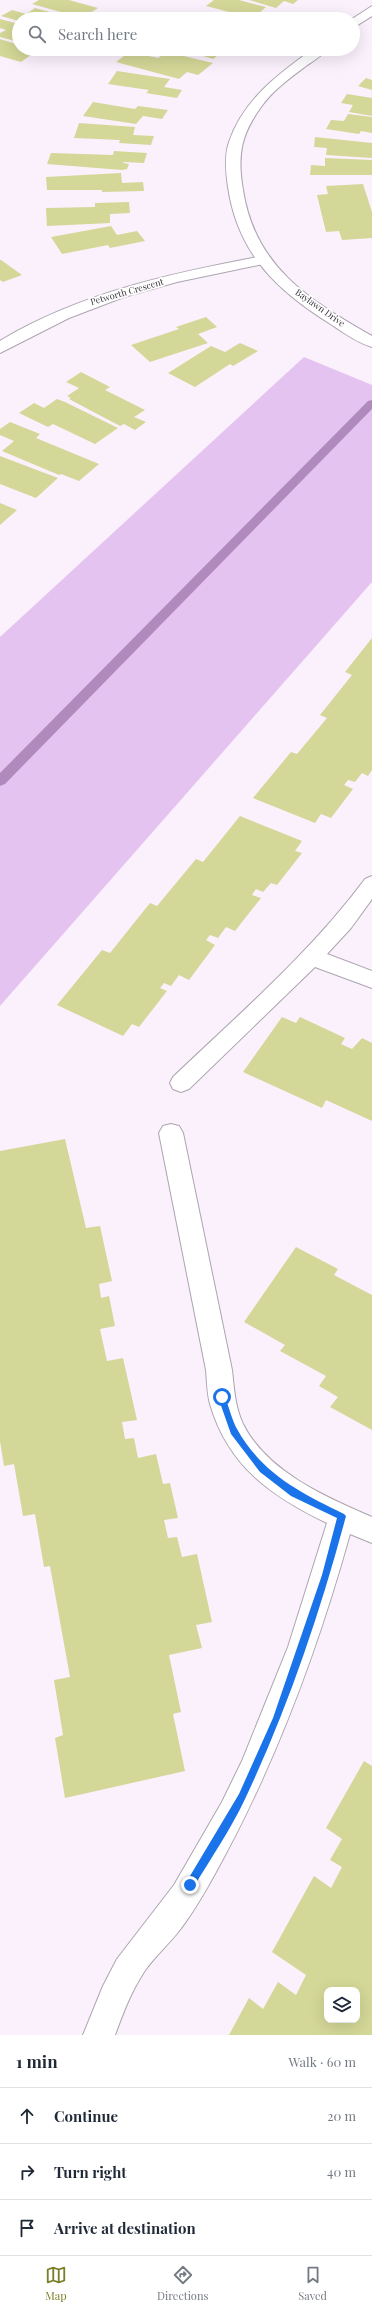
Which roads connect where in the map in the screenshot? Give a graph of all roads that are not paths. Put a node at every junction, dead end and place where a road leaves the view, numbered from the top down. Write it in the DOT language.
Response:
graph roads {
  1 [pos="372,10"];
  2 [pos="360,19"];
  3 [pos="312,56"];
  4 [pos="263,260"];
  5 [pos="372,342"];
  6 [pos="0,348"];
  7 [pos="372,884"];
  8 [pos="312,957"];
  9 [pos="372,980"];
  10 [pos="181,1083"];
  11 [pos="171,1133"];
  12 [pos="342,1516"];
  13 [pos="372,1530"];
  14 [pos="99,2035"];
  1 -- 2 [label="street"];
  3 -- 4 [label="street, Baylawn Drive"];
  4 -- 5 [label="street, Baylawn Drive"];
  4 -- 6 [label="street, Petworth Crescent"];
  7 -- 8 [label="street"];
  8 -- 9 [label="street"];
  8 -- 10 [label="street"];
  11 -- 12 [label="street"];
  12 -- 13 [label="street"];
  12 -- 14 [label="street"];
}
